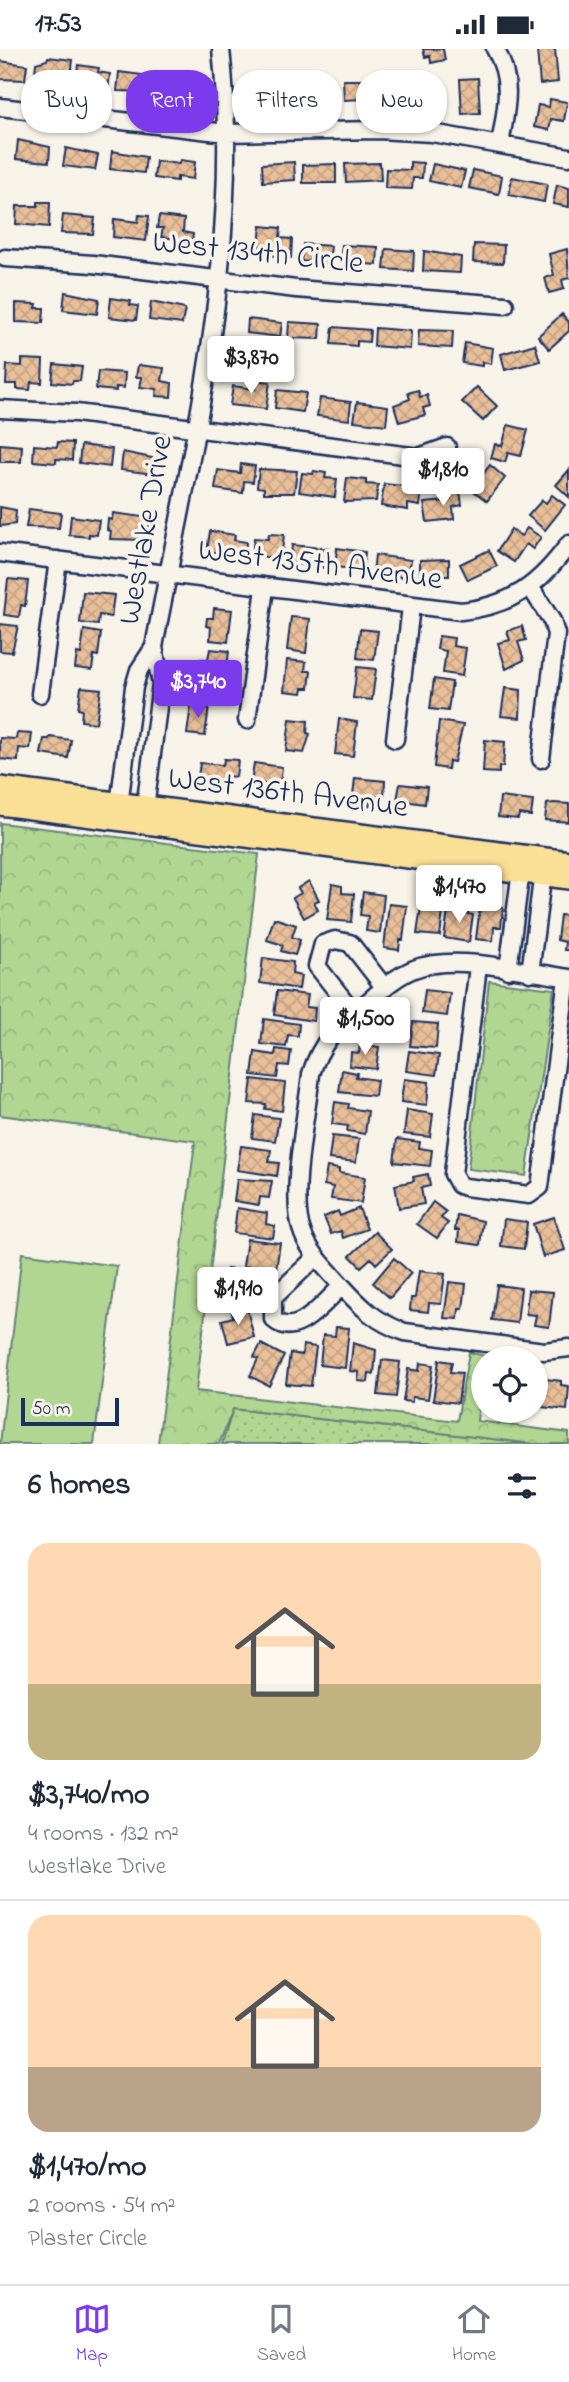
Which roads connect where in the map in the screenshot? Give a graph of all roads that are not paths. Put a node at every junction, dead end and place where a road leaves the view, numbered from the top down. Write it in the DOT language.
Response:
graph roads {
  1 [pos="221,49"];
  2 [pos="495,49"];
  3 [pos="0,107"];
  4 [pos="227,133"];
  5 [pos="499,144"];
  6 [pos="569,157"];
  7 [pos="5,258"];
  8 [pos="220,280"];
  9 [pos="505,305"];
  10 [pos="0,409"];
  11 [pos="194,428"];
  12 [pos="447,447"];
  13 [pos="569,544"];
  14 [pos="0,553"];
  15 [pos="58,560"];
  16 [pos="167,575"];
  17 [pos="265,588"];
  18 [pos="531,588"];
  19 [pos="411,607"];
  20 [pos="154,647"];
  21 [pos="40,694"];
  22 [pos="247,720"];
  23 [pos="395,739"];
  24 [pos="541,759"];
  25 [pos="0,788"];
  26 [pos="0,804"];
  27 [pos="118,811"];
  28 [pos="144,815"];
  29 [pos="569,862"];
  30 [pos="521,864"];
  31 [pos="543,867"];
  32 [pos="569,878"];
  33 [pos="478,966"];
  34 [pos="508,970"];
  35 [pos="530,972"];
  36 [pos="568,978"];
  37 [pos="385,988"];
  38 [pos="354,1013"];
  39 [pos="316,1257"];
  40 [pos="342,1286"];
  41 [pos="569,1348"];
  1 -- 4 [label="street, Westlake Drive"];
  2 -- 5 [label="street"];
  3 -- 4 [label="street"];
  4 -- 5 [label="street"];
  4 -- 8 [label="street, Westlake Drive"];
  5 -- 6 [label="street"];
  7 -- 8 [label="street, West 134th Circle"];
  8 -- 9 [label="street, West 134th Circle"];
  8 -- 11 [label="street, Westlake Drive"];
  10 -- 11 [label="street"];
  11 -- 12 [label="street"];
  11 -- 16 [label="street, Westlake Drive"];
  13 -- 18 [label="street, West 135th Avenue"];
  14 -- 15 [label="street, West 135th Avenue"];
  15 -- 16 [label="street, West 135th Avenue"];
  15 -- 21 [label="street"];
  16 -- 17 [label="street, West 135th Avenue"];
  16 -- 20 [label="street, Westlake Drive"];
  17 -- 19 [label="street, West 135th Avenue"];
  17 -- 22 [label="street"];
  18 -- 19 [label="street, West 135th Avenue"];
  18 -- 24 [label="street"];
  19 -- 23 [label="street"];
  20 -- 27 [label="street, Westlake Drive"];
  20 -- 28 [label="street, Westlake Drive"];
  25 -- 27 [label="main road, West 136th Avenue"];
  26 -- 27 [label="main road, West 136th Avenue"];
  27 -- 28 [label="main road, West 136th Avenue"];
  28 -- 30 [label="main road, West 136th Avenue"];
  29 -- 31 [label="main road, West 136th Avenue"];
  30 -- 31 [label="main road, West 136th Avenue"];
  30 -- 34 [label="street"];
  31 -- 32 [label="main road, West 136th Avenue"];
  31 -- 35 [label="street"];
  33 -- 34 [label="street"];
  33 -- 36 [label="street"];
  33 -- 37 [label="street"];
  34 -- 35 [label="street"];
  35 -- 36 [label="street"];
  37 -- 38 [label="street"];
  37 -- 38 [label="street"];
  38 -- 39 [label="street"];
  39 -- 40 [label="street"];
  39 -- 40 [label="street"];
  40 -- 41 [label="street"];
}
